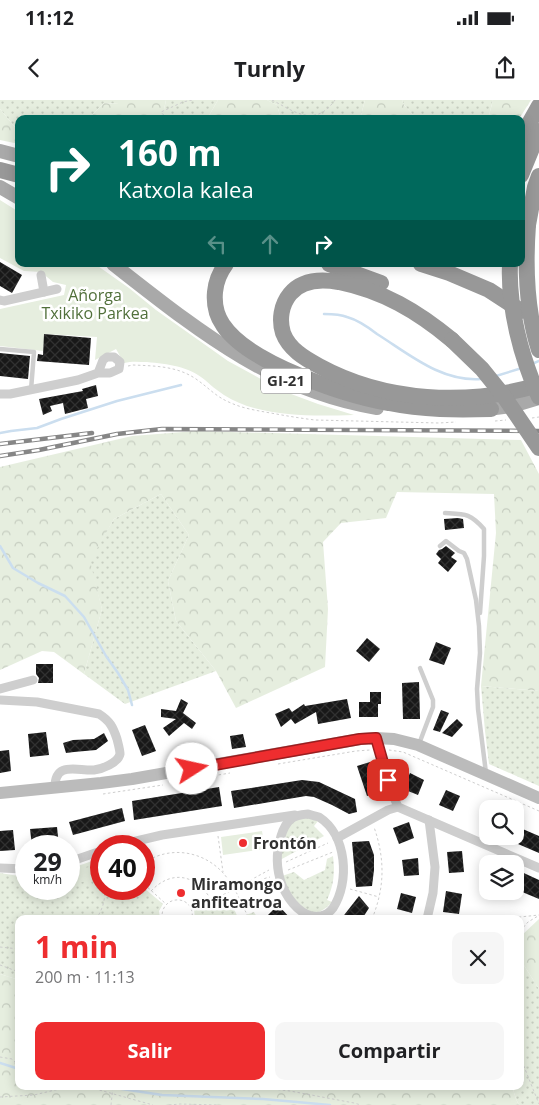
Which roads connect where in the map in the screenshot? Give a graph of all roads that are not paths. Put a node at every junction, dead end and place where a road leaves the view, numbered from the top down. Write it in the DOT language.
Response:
graph roads {
  1 [pos="539,106"];
  2 [pos="525,131"];
  3 [pos="539,131"];
  4 [pos="0,152"];
  5 [pos="15,155"];
  6 [pos="525,165"];
  7 [pos="0,170"];
  8 [pos="15,174"];
  9 [pos="539,176"];
  10 [pos="0,187"];
  11 [pos="15,196"];
  12 [pos="117,267"];
  13 [pos="224,267"];
  14 [pos="337,267"];
  15 [pos="431,267"];
  16 [pos="510,267"];
  17 [pos="525,267"];
  18 [pos="539,269"];
  19 [pos="41,275"];
  20 [pos="57,289"];
  21 [pos="44,292"];
  22 [pos="0,300"];
  23 [pos="539,325"];
  24 [pos="455,336"];
  25 [pos="0,350"];
  26 [pos="539,350"];
  27 [pos="98,373"];
  28 [pos="539,385"];
  29 [pos="31,390"];
  30 [pos="0,394"];
  31 [pos="539,397"];
  32 [pos="491,409"];
  33 [pos="539,443"];
  34 [pos="539,448"];
  35 [pos="445,513"];
  36 [pos="440,546"];
  37 [pos="479,626"];
  38 [pos="420,668"];
  39 [pos="33,680"];
  40 [pos="0,689"];
  41 [pos="0,700"];
  42 [pos="377,745"];
  43 [pos="418,746"];
  44 [pos="486,775"];
  45 [pos="56,787"];
  46 [pos="0,792"];
  47 [pos="539,798"];
  48 [pos="398,807"];
  49 [pos="298,815"];
  50 [pos="429,820"];
  51 [pos="155,836"];
  52 [pos="337,838"];
  53 [pos="0,868"];
  54 [pos="539,868"];
  55 [pos="15,869"];
  56 [pos="307,915"];
  57 [pos="325,915"];
  58 [pos="428,915"];
  1 -- 2 [label="highway"];
  3 -- 6 [label="highway"];
  4 -- 5 [label="main road"];
  7 -- 8 [label="highway"];
  9 -- 26 [label="highway, bridge"];
  10 -- 11 [label="main road"];
  12 -- 32 [label="main road, GI-21"];
  13 -- 32 [label="highway"];
  14 -- 24 [label="highway"];
  15 -- 23 [label="highway"];
  16 -- 31 [label="highway, bridge"];
  17 -- 18 [label="main road"];
  19 -- 21 [label="street"];
  20 -- 21 [label="street"];
  21 -- 22 [label="street"];
  24 -- 28 [label="highway"];
  24 -- 33 [label="highway, bridge"];
  24 -- 34 [label="highway, bridge"];
  25 -- 29 [label="lane"];
  27 -- 27 [label="street"];
  27 -- 29 [label="street"];
  29 -- 30 [label="street"];
  31 -- 32 [label="main road, GI-21"];
  35 -- 37 [label="lane"];
  36 -- 37 [label="lane"];
  37 -- 44 [label="lane"];
  38 -- 43 [label="lane"];
  39 -- 40 [label="street"];
  41 -- 45 [label="street"];
  42 -- 43 [label="street"];
  42 -- 45 [label="street"];
  42 -- 48 [label="street"];
  43 -- 44 [label="street"];
  44 -- 47 [label="street"];
  45 -- 46 [label="street"];
  48 -- 50 [label="street"];
  48 -- 52 [label="street"];
  49 -- 51 [label="street"];
  49 -- 52 [label="street"];
  49 -- 56 [label="street"];
  50 -- 54 [label="street"];
  50 -- 58 [label="street"];
  52 -- 57 [label="street"];
  53 -- 55 [label="street"];
}
